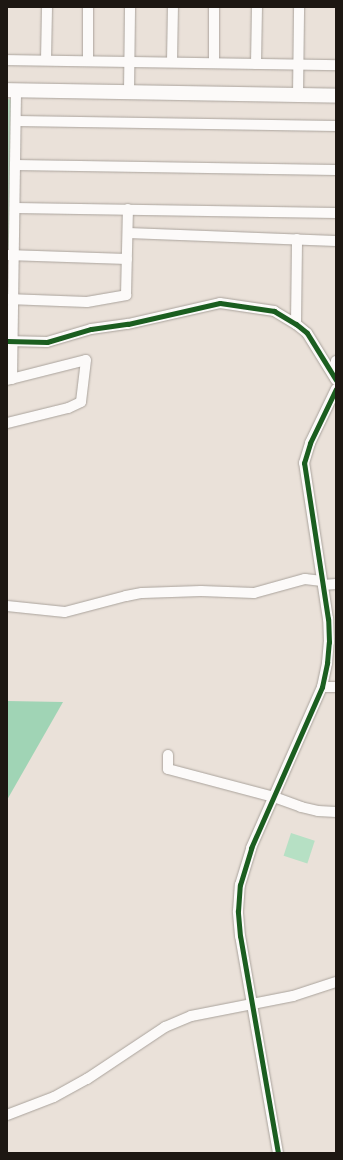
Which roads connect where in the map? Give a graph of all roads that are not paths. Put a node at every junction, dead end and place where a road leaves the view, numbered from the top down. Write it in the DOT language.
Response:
graph roads {
  1 [pos="47,7"];
  2 [pos="88,7"];
  3 [pos="130,7"];
  4 [pos="173,7"];
  5 [pos="214,7"];
  6 [pos="257,7"];
  7 [pos="299,7"];
  8 [pos="7,60"];
  9 [pos="46,60"];
  10 [pos="88,61"];
  11 [pos="129,62"];
  12 [pos="172,62"];
  13 [pos="214,63"];
  14 [pos="256,64"];
  15 [pos="298,65"];
  16 [pos="336,65"];
  17 [pos="12,90"];
  18 [pos="129,92"];
  19 [pos="298,95"];
  20 [pos="336,96"];
  21 [pos="16,121"];
  22 [pos="336,126"];
  23 [pos="16,165"];
  24 [pos="336,170"];
  25 [pos="15,208"];
  26 [pos="128,209"];
  27 [pos="336,213"];
  28 [pos="128,233"];
  29 [pos="297,239"];
  30 [pos="336,241"];
  31 [pos="11,255"];
  32 [pos="127,259"];
  33 [pos="10,299"];
  34 [pos="296,324"];
  35 [pos="10,341"];
  36 [pos="336,361"];
  37 [pos="10,379"];
  38 [pos="336,379"];
  39 [pos="336,389"];
  40 [pos="7,423"];
  41 [pos="322,583"];
  42 [pos="336,584"];
  43 [pos="7,606"];
  44 [pos="322,687"];
  45 [pos="336,687"];
  46 [pos="168,755"];
  47 [pos="274,797"];
  48 [pos="336,812"];
  49 [pos="336,982"];
  50 [pos="252,1004"];
  51 [pos="7,1116"];
  52 [pos="278,1153"];
  1 -- 9 [label="street"];
  2 -- 10 [label="street"];
  3 -- 11 [label="street"];
  4 -- 12 [label="street"];
  5 -- 13 [label="street"];
  6 -- 14 [label="street"];
  7 -- 15 [label="street"];
  8 -- 9 [label="street"];
  9 -- 10 [label="street"];
  10 -- 11 [label="street"];
  11 -- 12 [label="street"];
  11 -- 18 [label="street"];
  12 -- 13 [label="street"];
  13 -- 14 [label="street"];
  14 -- 15 [label="street"];
  15 -- 16 [label="street"];
  15 -- 19 [label="street"];
  17 -- 18 [label="street"];
  17 -- 21 [label="street"];
  18 -- 19 [label="street"];
  19 -- 20 [label="street"];
  21 -- 22 [label="street"];
  21 -- 23 [label="street"];
  23 -- 24 [label="street"];
  23 -- 25 [label="street"];
  25 -- 26 [label="street"];
  25 -- 31 [label="street"];
  26 -- 27 [label="street"];
  26 -- 28 [label="street"];
  28 -- 29 [label="street"];
  28 -- 32 [label="street"];
  29 -- 30 [label="street"];
  29 -- 34 [label="street"];
  31 -- 32 [label="street"];
  31 -- 33 [label="street"];
  32 -- 33 [label="street"];
  33 -- 35 [label="street"];
  34 -- 35 [label="street"];
  34 -- 38 [label="street"];
  35 -- 37 [label="street"];
  36 -- 38 [label="street"];
  37 -- 40 [label="street"];
  39 -- 41 [label="street"];
  41 -- 42 [label="street"];
  41 -- 43 [label="street"];
  41 -- 44 [label="street"];
  44 -- 45 [label="street"];
  44 -- 47 [label="street"];
  46 -- 47 [label="street"];
  47 -- 48 [label="street"];
  47 -- 50 [label="street"];
  49 -- 50 [label="street"];
  50 -- 51 [label="street"];
  50 -- 52 [label="street"];
}
